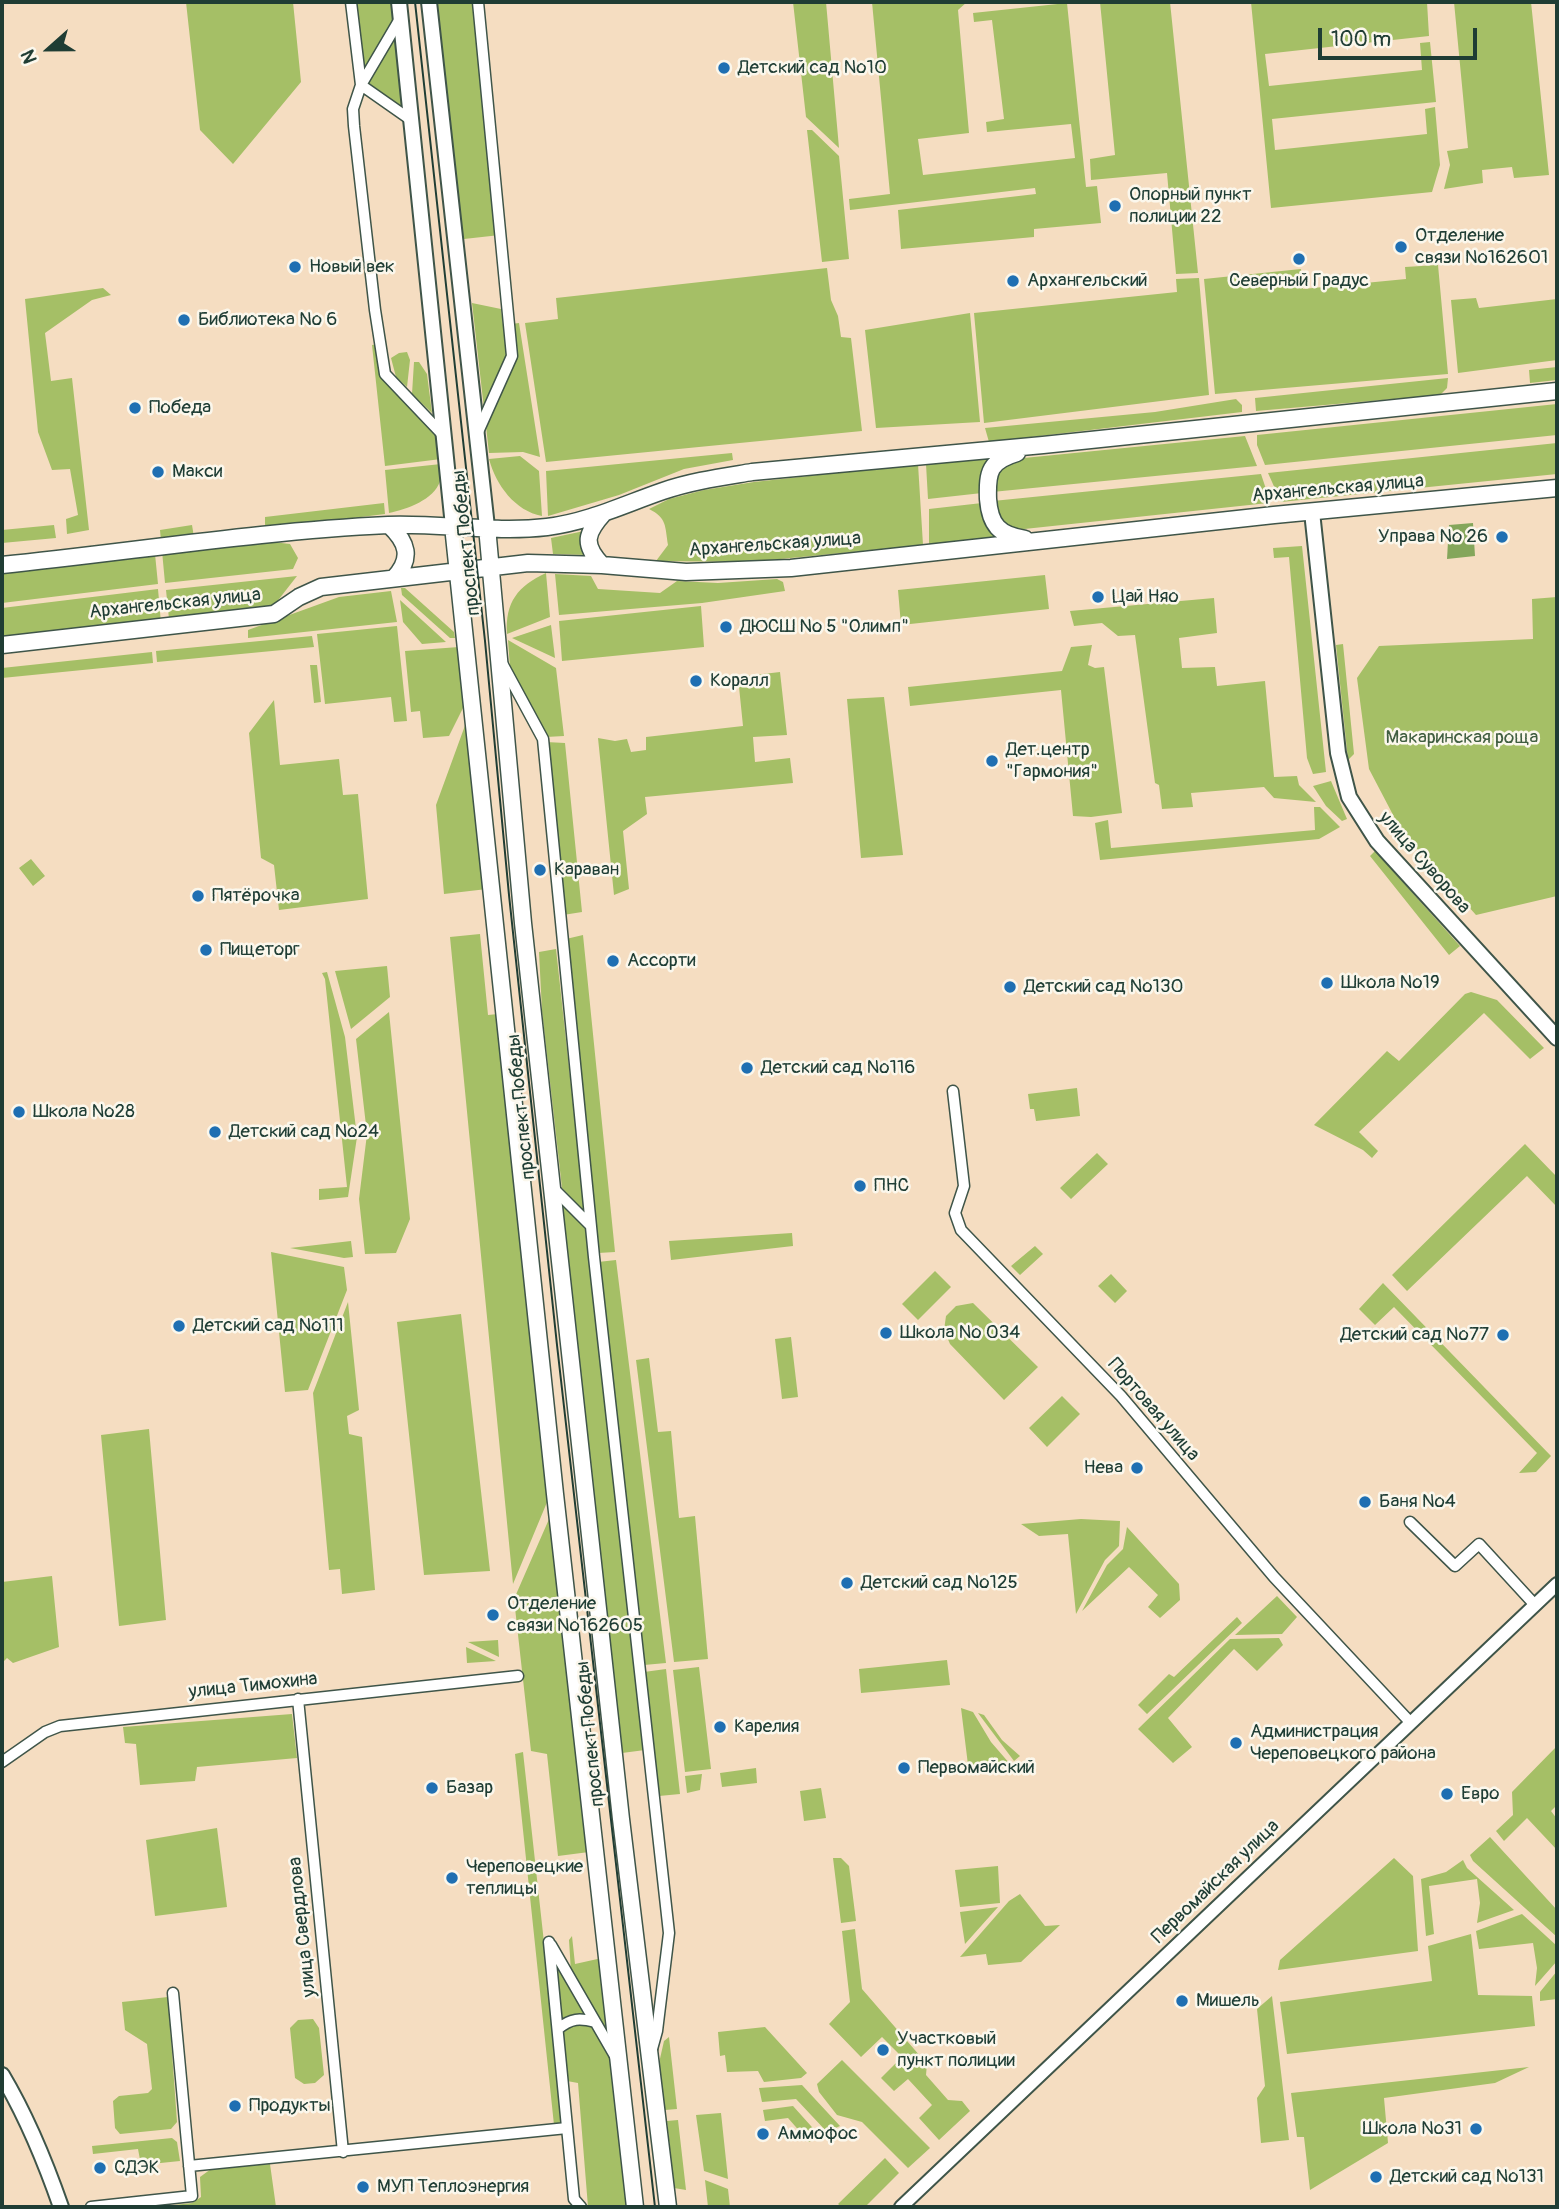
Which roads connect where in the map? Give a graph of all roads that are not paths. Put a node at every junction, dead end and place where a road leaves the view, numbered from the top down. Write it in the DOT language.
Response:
graph roads {
  1 [pos="351,2"];
  2 [pos="429,2"];
  3 [pos="478,2"];
  4 [pos="400,9"];
  5 [pos="361,85"];
  6 [pos="411,120"];
  7 [pos="1557,391"];
  8 [pos="443,435"];
  9 [pos="477,436"];
  10 [pos="1043,445"];
  11 [pos="1557,488"];
  12 [pos="1311,512"];
  13 [pos="604,513"];
  14 [pos="388,525"];
  15 [pos="453,526"];
  16 [pos="487,527"];
  17 [pos="1046,541"];
  18 [pos="2,565"];
  19 [pos="602,565"];
  20 [pos="491,567"];
  21 [pos="458,571"];
  22 [pos="394,578"];
  23 [pos="2,645"];
  24 [pos="499,659"];
  25 [pos="1557,1038"];
  26 [pos="953,1091"];
  27 [pos="552,1186"];
  28 [pos="591,1227"];
  29 [pos="1410,1522"];
  30 [pos="1557,1584"];
  31 [pos="1535,1605"];
  32 [pos="518,1676"];
  33 [pos="298,1699"];
  34 [pos="1410,1722"];
  35 [pos="2,1762"];
  36 [pos="173,1993"];
  37 [pos="595,2022"];
  38 [pos="558,2029"];
  39 [pos="649,2060"];
  40 [pos="618,2062"];
  41 [pos="2,2075"];
  42 [pos="567,2128"];
  43 [pos="344,2152"];
  44 [pos="189,2166"];
  45 [pos="61,2207"];
  46 [pos="91,2207"];
  47 [pos="581,2207"];
  48 [pos="635,2207"];
  49 [pos="668,2207"];
  50 [pos="901,2207"];
  1 -- 5 [label="street"];
  2 -- 9 [label="main road, проспект Победы"];
  3 -- 9 [label="street"];
  4 -- 5 [label="street"];
  4 -- 6 [label="main road, проспект Победы"];
  5 -- 6 [label="street"];
  5 -- 8 [label="street"];
  6 -- 8 [label="main road, проспект Победы"];
  7 -- 10 [label="main road"];
  8 -- 15 [label="main road, проспект Победы"];
  9 -- 16 [label="main road, проспект Победы"];
  10 -- 13 [label="main road"];
  10 -- 17 [label="main road"];
  11 -- 12 [label="main road, Архангельская улица"];
  12 -- 17 [label="main road, Архангельская улица"];
  12 -- 25 [label="main road, улица Суворова"];
  13 -- 16 [label="main road"];
  13 -- 19 [label="main road"];
  14 -- 15 [label="main road"];
  14 -- 18 [label="main road"];
  14 -- 22 [label="main road"];
  15 -- 16 [label="main road"];
  15 -- 21 [label="main road, проспект Победы"];
  16 -- 20 [label="main road, проспект Победы"];
  17 -- 19 [label="main road, Архангельская улица"];
  19 -- 20 [label="main road, Архангельская улица"];
  20 -- 21 [label="main road, Архангельская улица"];
  20 -- 24 [label="main road, проспект Победы"];
  21 -- 22 [label="main road, Архангельская улица"];
  21 -- 40 [label="main road, проспект Победы"];
  22 -- 23 [label="main road, Архангельская улица"];
  24 -- 27 [label="main road, проспект Победы"];
  24 -- 28 [label="street"];
  26 -- 34 [label="street, Портовая улица"];
  27 -- 28 [label="street"];
  27 -- 39 [label="main road, проспект Победы"];
  28 -- 39 [label="street"];
  29 -- 31 [label="street"];
  30 -- 31 [label="street, Первомайская улица"];
  31 -- 34 [label="street, Первомайская улица"];
  32 -- 33 [label="street, улица Тимохина"];
  33 -- 35 [label="street, улица Тимохина"];
  33 -- 43 [label="street, улица Свердлова"];
  34 -- 50 [label="street, Первомайская улица"];
  36 -- 44 [label="street"];
  37 -- 38 [label="street"];
  37 -- 38 [label="street"];
  37 -- 40 [label="street"];
  38 -- 42 [label="street"];
  39 -- 49 [label="main road, проспект Победы"];
  40 -- 48 [label="main road, проспект Победы"];
  41 -- 45 [label="main road"];
  42 -- 43 [label="street"];
  42 -- 47 [label="street"];
  43 -- 44 [label="street"];
  44 -- 46 [label="street"];
}
